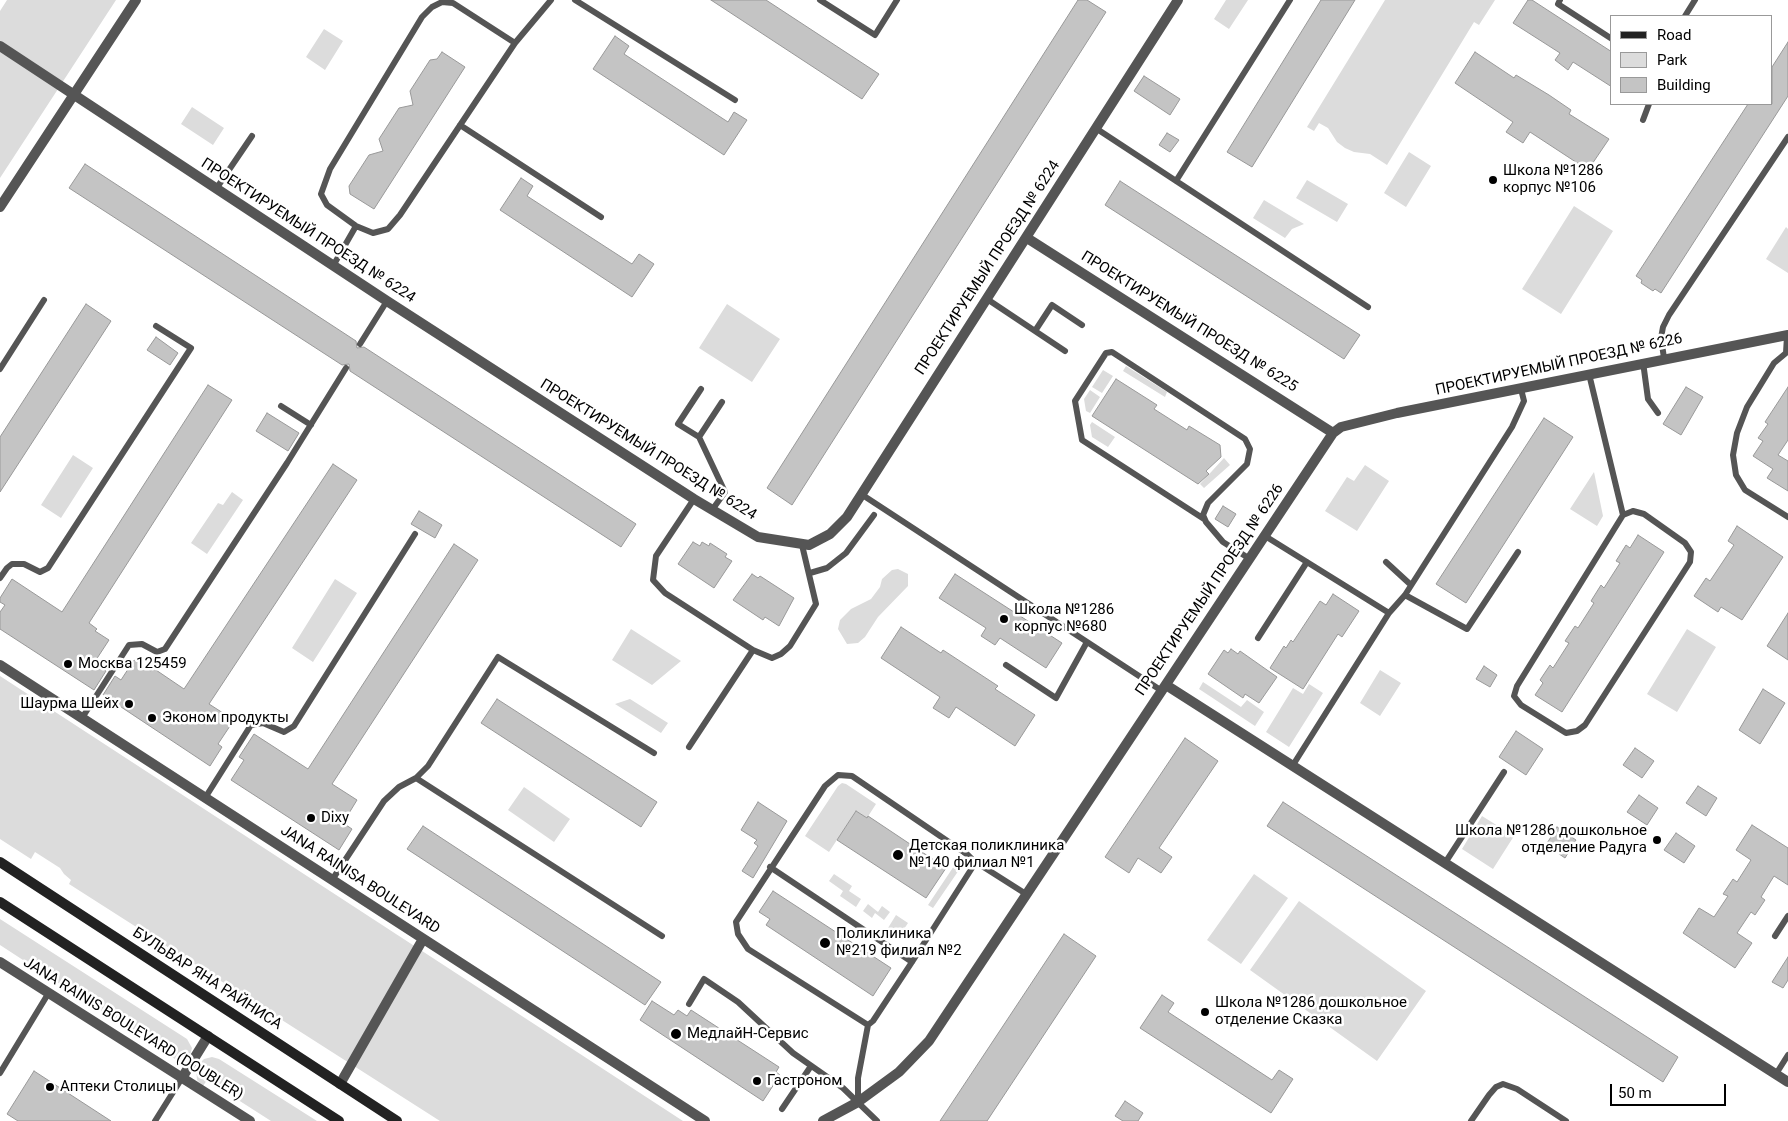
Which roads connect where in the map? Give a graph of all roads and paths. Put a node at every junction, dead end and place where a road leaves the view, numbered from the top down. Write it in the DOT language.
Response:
graph roads {
  1 [pos="136,0"];
  2 [pos="551,0"];
  3 [pos="575,0"];
  4 [pos="820,0"];
  5 [pos="897,0"];
  6 [pos="1178,0"];
  7 [pos="1290,0"];
  8 [pos="1560,0"];
  9 [pos="1695,0"];
  10 [pos="1686,15"];
  11 [pos="1610,38"];
  12 [pos="514,43"];
  13 [pos="0,46"];
  14 [pos="74,95"];
  15 [pos="735,100"];
  16 [pos="1649,105"];
  17 [pos="1642,120"];
  18 [pos="460,125"];
  19 [pos="1096,128"];
  20 [pos="252,136"];
  21 [pos="1788,137"];
  22 [pos="1176,181"];
  23 [pos="216,189"];
  24 [pos="0,208"];
  25 [pos="601,217"];
  26 [pos="356,226"];
  27 [pos="1027,238"];
  28 [pos="333,266"];
  29 [pos="987,299"];
  30 [pos="44,300"];
  31 [pos="387,301"];
  32 [pos="1368,307"];
  33 [pos="1082,325"];
  34 [pos="156,326"];
  35 [pos="1035,331"];
  36 [pos="1787,336"];
  37 [pos="360,344"];
  38 [pos="1065,351"];
  39 [pos="1787,354"];
  40 [pos="1664,358"];
  41 [pos="1644,362"];
  42 [pos="346,368"];
  43 [pos="0,369"];
  44 [pos="1589,374"];
  45 [pos="701,389"];
  46 [pos="1521,389"];
  47 [pos="722,402"];
  48 [pos="281,406"];
  49 [pos="1658,413"];
  50 [pos="312,425"];
  51 [pos="1333,433"];
  52 [pos="699,437"];
  53 [pos="861,494"];
  54 [pos="694,500"];
  55 [pos="712,510"];
  56 [pos="874,515"];
  57 [pos="1623,515"];
  58 [pos="1788,517"];
  59 [pos="1204,518"];
  60 [pos="415,534"];
  61 [pos="1265,536"];
  62 [pos="802,545"];
  63 [pos="1518,552"];
  64 [pos="1250,559"];
  65 [pos="1307,562"];
  66 [pos="1386,562"];
  67 [pos="810,573"];
  68 [pos="0,578"];
  69 [pos="1411,585"];
  70 [pos="1405,595"];
  71 [pos="1389,613"];
  72 [pos="1258,638"];
  73 [pos="1087,642"];
  74 [pos="753,650"];
  75 [pos="0,665"];
  76 [pos="1006,665"];
  77 [pos="1164,688"];
  78 [pos="82,718"];
  79 [pos="689,747"];
  80 [pos="654,752"];
  81 [pos="1293,766"];
  82 [pos="1504,772"];
  83 [pos="416,778"];
  84 [pos="205,798"];
  85 [pos="974,861"];
  86 [pos="0,862"];
  87 [pos="1445,863"];
  88 [pos="770,867"];
  89 [pos="332,880"];
  90 [pos="1026,894"];
  91 [pos="0,902"];
  92 [pos="1788,916"];
  93 [pos="662,936"];
  94 [pos="1775,936"];
  95 [pos="423,939"];
  96 [pos="0,962"];
  97 [pos="912,962"];
  98 [pos="48,994"];
  99 [pos="690,1004"];
  100 [pos="868,1025"];
  101 [pos="208,1036"];
  102 [pos="1788,1055"];
  103 [pos="810,1066"];
  104 [pos="0,1073"];
  105 [pos="1776,1074"];
  106 [pos="182,1078"];
  107 [pos="1788,1082"];
  108 [pos="340,1084"];
  109 [pos="858,1102"];
  110 [pos="782,1109"];
  111 [pos="155,1121"];
  112 [pos="250,1121"];
  113 [pos="339,1121"];
  114 [pos="397,1121"];
  115 [pos="704,1121"];
  116 [pos="822,1121"];
  117 [pos="877,1121"];
  118 [pos="1471,1121"];
  119 [pos="1566,1121"];
  1 -- 14 [label="street"];
  2 -- 12 [label="lane"];
  3 -- 15 [label="lane"];
  4 -- 5 [label="lane"];
  6 -- 19 [label="street, ПРОЕКТИРУЕМЫЙ ПРОЕЗД № 6224"];
  7 -- 22 [label="lane"];
  8 -- 11 [label="lane"];
  9 -- 10 [label="lane"];
  12 -- 18 [label="lane"];
  12 -- 26 [label="lane"];
  13 -- 14 [label="street, ПРОЕКТИРУЕМЫЙ ПРОЕЗД № 6224"];
  14 -- 23 [label="street, ПРОЕКТИРУЕМЫЙ ПРОЕЗД № 6224"];
  14 -- 24 [label="street"];
  16 -- 17 [label="lane"];
  18 -- 25 [label="lane"];
  18 -- 26 [label="lane"];
  19 -- 22 [label="lane"];
  19 -- 27 [label="street, ПРОЕКТИРУЕМЫЙ ПРОЕЗД № 6224"];
  20 -- 23 [label="lane"];
  21 -- 40 [label="lane"];
  22 -- 32 [label="lane"];
  23 -- 28 [label="street, ПРОЕКТИРУЕМЫЙ ПРОЕЗД № 6224"];
  26 -- 28 [label="lane"];
  27 -- 29 [label="street, ПРОЕКТИРУЕМЫЙ ПРОЕЗД № 6224"];
  27 -- 51 [label="street, ПРОЕКТИРУЕМЫЙ ПРОЕЗД № 6225"];
  28 -- 31 [label="street, ПРОЕКТИРУЕМЫЙ ПРОЕЗД № 6224"];
  29 -- 35 [label="lane"];
  29 -- 53 [label="street, ПРОЕКТИРУЕМЫЙ ПРОЕЗД № 6224"];
  30 -- 43 [label="lane"];
  31 -- 37 [label="lane"];
  31 -- 54 [label="street, ПРОЕКТИРУЕМЫЙ ПРОЕЗД № 6224"];
  33 -- 35 [label="lane"];
  34 -- 68 [label="lane"];
  35 -- 38 [label="lane"];
  36 -- 39 [label="lane"];
  36 -- 40 [label="street, ПРОЕКТИРУЕМЫЙ ПРОЕЗД № 6226"];
  39 -- 58 [label="lane"];
  40 -- 41 [label="street, ПРОЕКТИРУЕМЫЙ ПРОЕЗД № 6226"];
  41 -- 44 [label="street, ПРОЕКТИРУЕМЫЙ ПРОЕЗД № 6226"];
  41 -- 49 [label="lane"];
  42 -- 50 [label="lane"];
  44 -- 46 [label="street, ПРОЕКТИРУЕМЫЙ ПРОЕЗД № 6226"];
  44 -- 57 [label="lane"];
  45 -- 52 [label="lane"];
  46 -- 51 [label="street, ПРОЕКТИРУЕМЫЙ ПРОЕЗД № 6226"];
  46 -- 69 [label="lane"];
  47 -- 52 [label="lane"];
  48 -- 50 [label="lane"];
  50 -- 78 [label="lane"];
  51 -- 61 [label="street, ПРОЕКТИРУЕМЫЙ ПРОЕЗД № 6226"];
  52 -- 55 [label="lane"];
  53 -- 62 [label="street, ПРОЕКТИРУЕМЫЙ ПРОЕЗД № 6224"];
  53 -- 73 [label="lane"];
  54 -- 55 [label="street, ПРОЕКТИРУЕМЫЙ ПРОЕЗД № 6224"];
  54 -- 74 [label="lane"];
  55 -- 62 [label="street, ПРОЕКТИРУЕМЫЙ ПРОЕЗД № 6224"];
  56 -- 67 [label="lane"];
  57 -- 57 [label="lane"];
  59 -- 59 [label="lane"];
  59 -- 64 [label="lane"];
  60 -- 84 [label="lane"];
  61 -- 64 [label="street, ПРОЕКТИРУЕМЫЙ ПРОЕЗД № 6226"];
  61 -- 65 [label="lane"];
  62 -- 67 [label="lane"];
  63 -- 70 [label="lane"];
  64 -- 77 [label="street, ПРОЕКТИРУЕМЫЙ ПРОЕЗД № 6226"];
  65 -- 71 [label="lane"];
  65 -- 72 [label="lane"];
  66 -- 69 [label="lane"];
  67 -- 74 [label="lane"];
  69 -- 70 [label="lane"];
  70 -- 71 [label="lane"];
  71 -- 81 [label="lane"];
  73 -- 76 [label="lane"];
  73 -- 77 [label="lane"];
  74 -- 79 [label="lane"];
  75 -- 78 [label="street, JANA RAINISA BOULEVARD"];
  77 -- 81 [label="street"];
  77 -- 90 [label="street, ПРОЕКТИРУЕМЫЙ ПРОЕЗД № 6226"];
  78 -- 84 [label="street, JANA RAINISA BOULEVARD"];
  80 -- 83 [label="lane"];
  81 -- 87 [label="street"];
  82 -- 87 [label="lane"];
  83 -- 89 [label="lane"];
  83 -- 93 [label="lane"];
  84 -- 89 [label="street, JANA RAINISA BOULEVARD"];
  85 -- 88 [label="lane"];
  85 -- 90 [label="lane"];
  85 -- 97 [label="lane"];
  86 -- 108 [label="main road, БУЛЬВАР ЯНА РАЙНИСА"];
  87 -- 105 [label="street"];
  88 -- 97 [label="lane"];
  88 -- 100 [label="lane"];
  89 -- 95 [label="street, JANA RAINISA BOULEVARD"];
  90 -- 109 [label="street, ПРОЕКТИРУЕМЫЙ ПРОЕЗД № 6226"];
  91 -- 101 [label="main road"];
  92 -- 94 [label="lane"];
  95 -- 108 [label="street"];
  95 -- 115 [label="street, JANA RAINISA BOULEVARD"];
  96 -- 98 [label="street, JANA RAINIS BOULEVARD (DOUBLER)"];
  97 -- 100 [label="lane"];
  98 -- 104 [label="lane"];
  98 -- 106 [label="street, JANA RAINIS BOULEVARD (DOUBLER)"];
  99 -- 103 [label="lane"];
  100 -- 109 [label="lane"];
  101 -- 106 [label="street"];
  101 -- 113 [label="main road"];
  102 -- 105 [label="lane"];
  103 -- 109 [label="lane"];
  103 -- 110 [label="lane"];
  105 -- 107 [label="street"];
  106 -- 111 [label="lane"];
  106 -- 112 [label="street, JANA RAINIS BOULEVARD (DOUBLER)"];
  108 -- 114 [label="main road, БУЛЬВАР ЯНА РАЙНИСА"];
  109 -- 116 [label="street, ПРОЕКТИРУЕМЫЙ ПРОЕЗД № 6226"];
  109 -- 117 [label="lane"];
  118 -- 119 [label="lane"];
}
